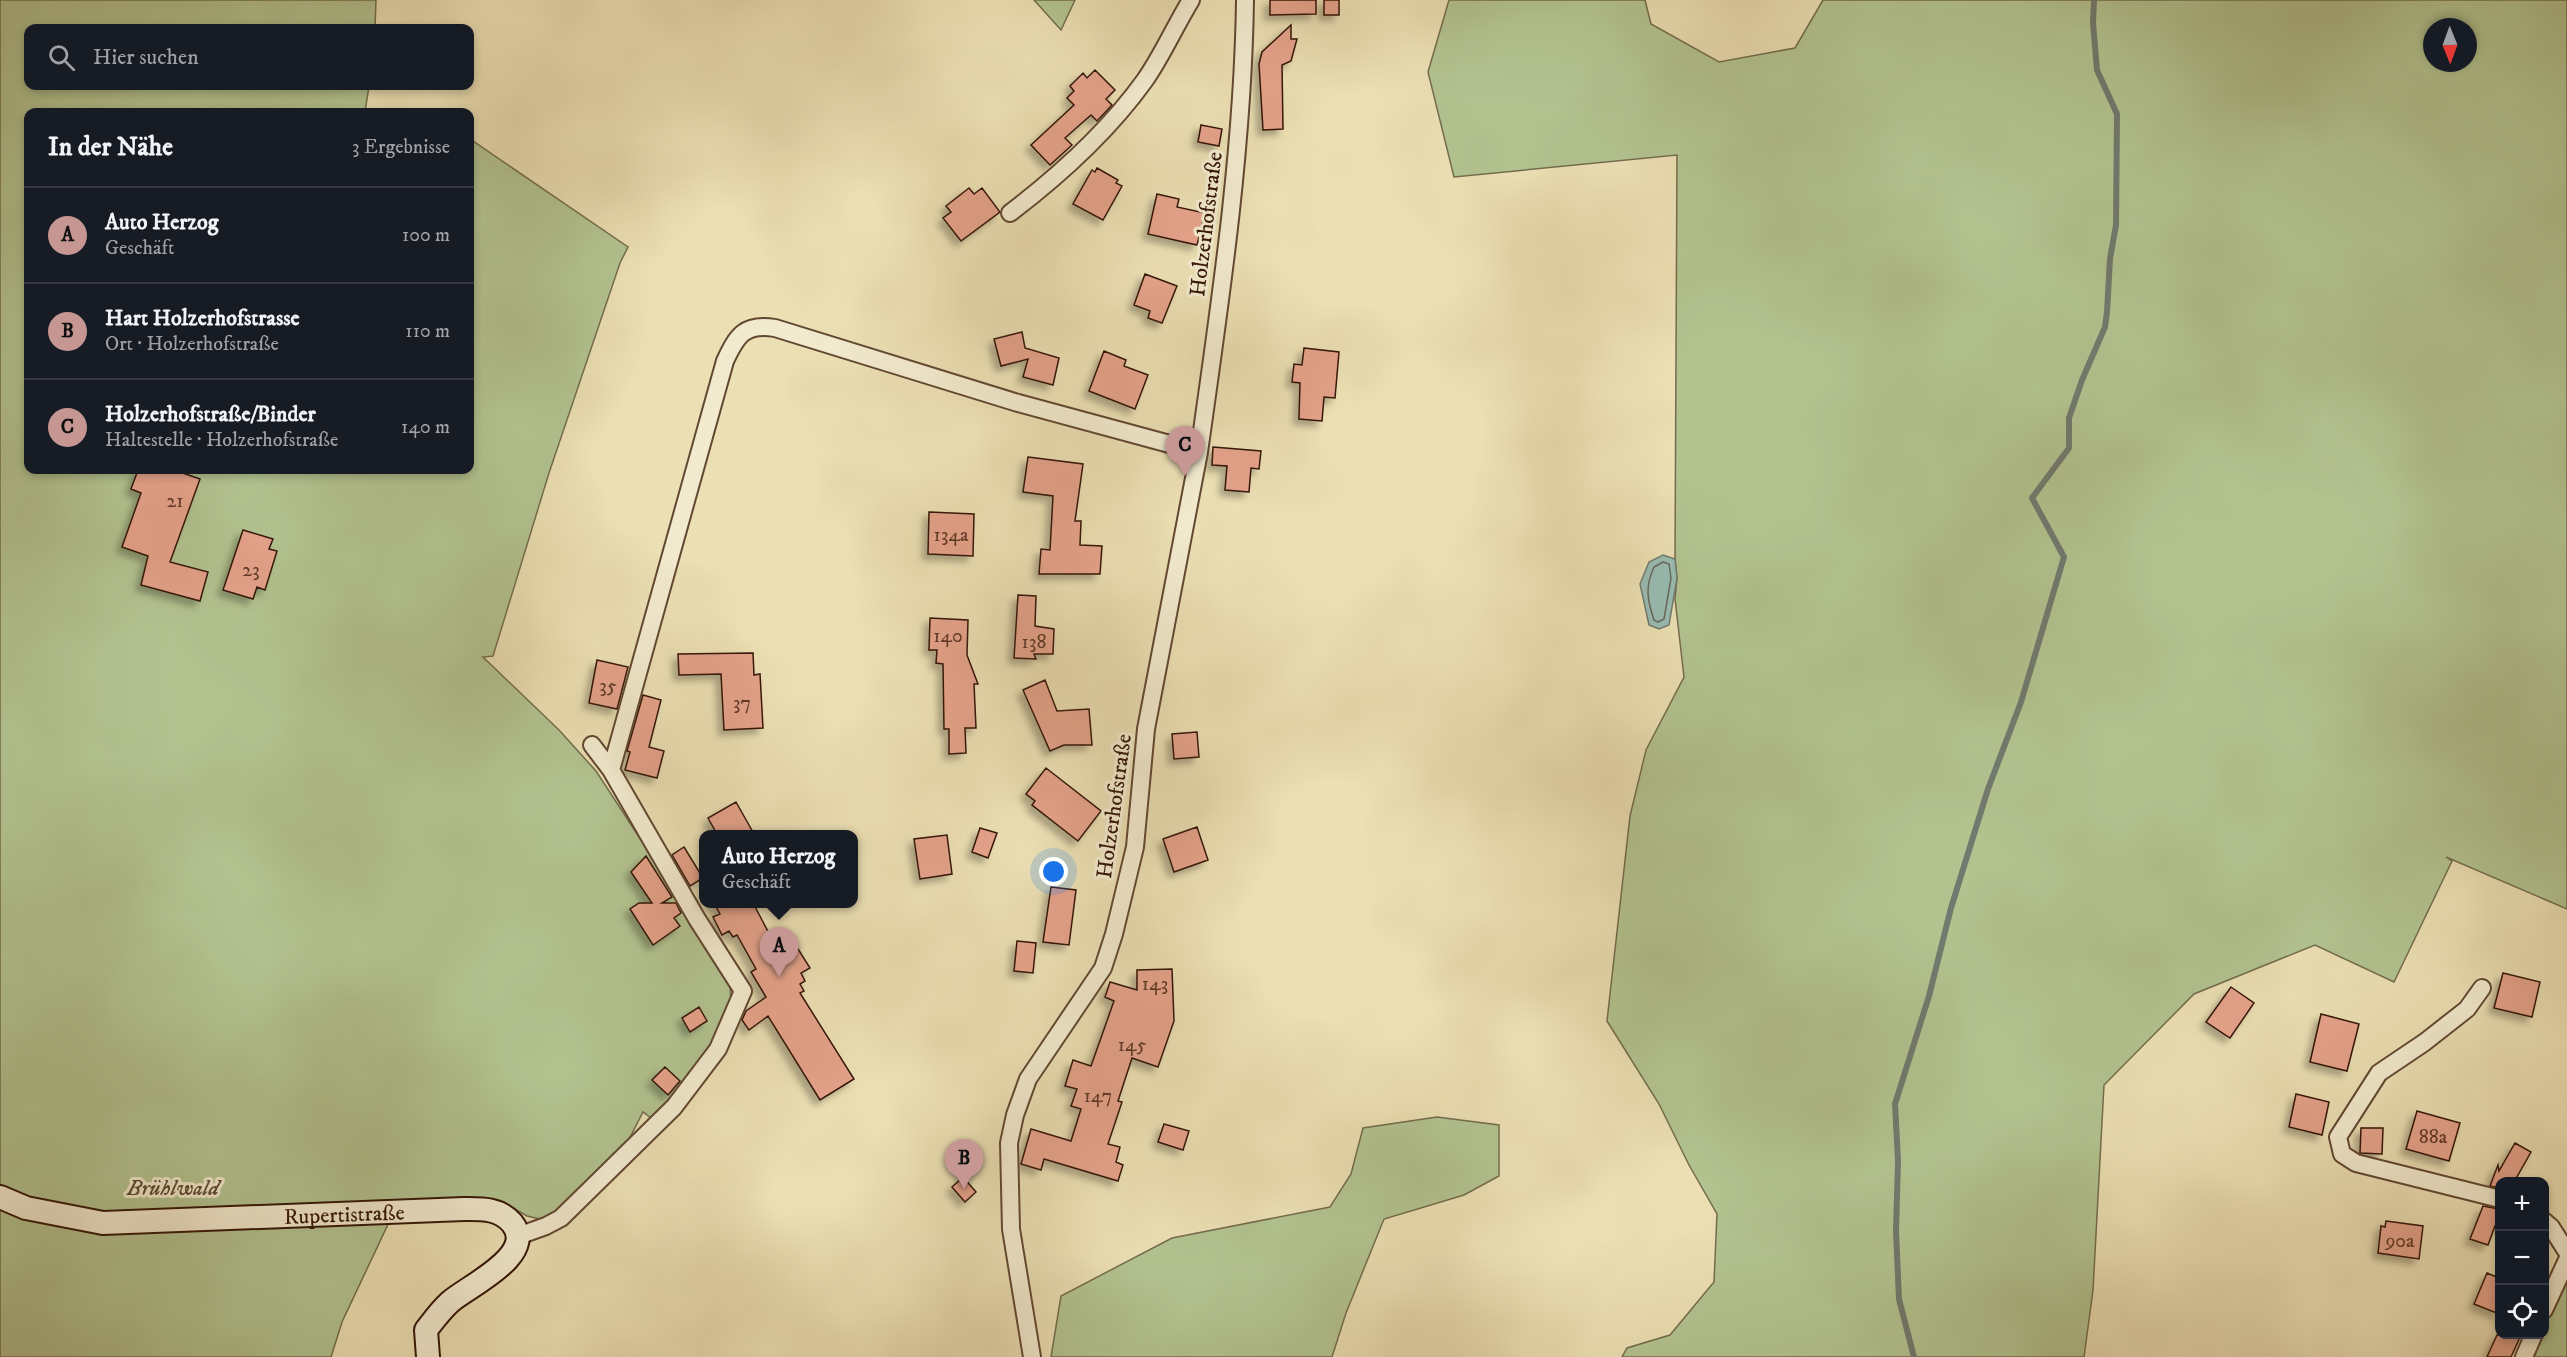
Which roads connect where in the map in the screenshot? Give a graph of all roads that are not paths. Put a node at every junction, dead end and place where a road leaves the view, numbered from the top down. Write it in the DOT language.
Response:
graph roads {
  1 [pos="1191,0"];
  2 [pos="1245,0"];
  3 [pos="1010,213"];
  4 [pos="1199,452"];
  5 [pos="592,745"];
  6 [pos="611,770"];
  7 [pos="2482,988"];
  8 [pos="0,1197"];
  9 [pos="2495,1199"];
  10 [pos="2549,1225"];
  11 [pos="518,1236"];
  12 [pos="2567,1252"];
  13 [pos="2567,1260"];
  14 [pos="2549,1299"];
  15 [pos="2532,1339"];
  16 [pos="428,1357"];
  17 [pos="1032,1357"];
  18 [pos="2524,1357"];
  1 -- 3 [label="street"];
  2 -- 4 [label="street, Holzerhofstraße"];
  4 -- 6 [label="street"];
  4 -- 17 [label="street, Holzerhofstraße"];
  5 -- 6 [label="street"];
  6 -- 11 [label="street"];
  7 -- 9 [label="street"];
  8 -- 11 [label="main road, Rupertistraße"];
  10 -- 12 [label="street"];
  11 -- 16 [label="main road"];
  13 -- 14 [label="street"];
  15 -- 18 [label="street"];
}
